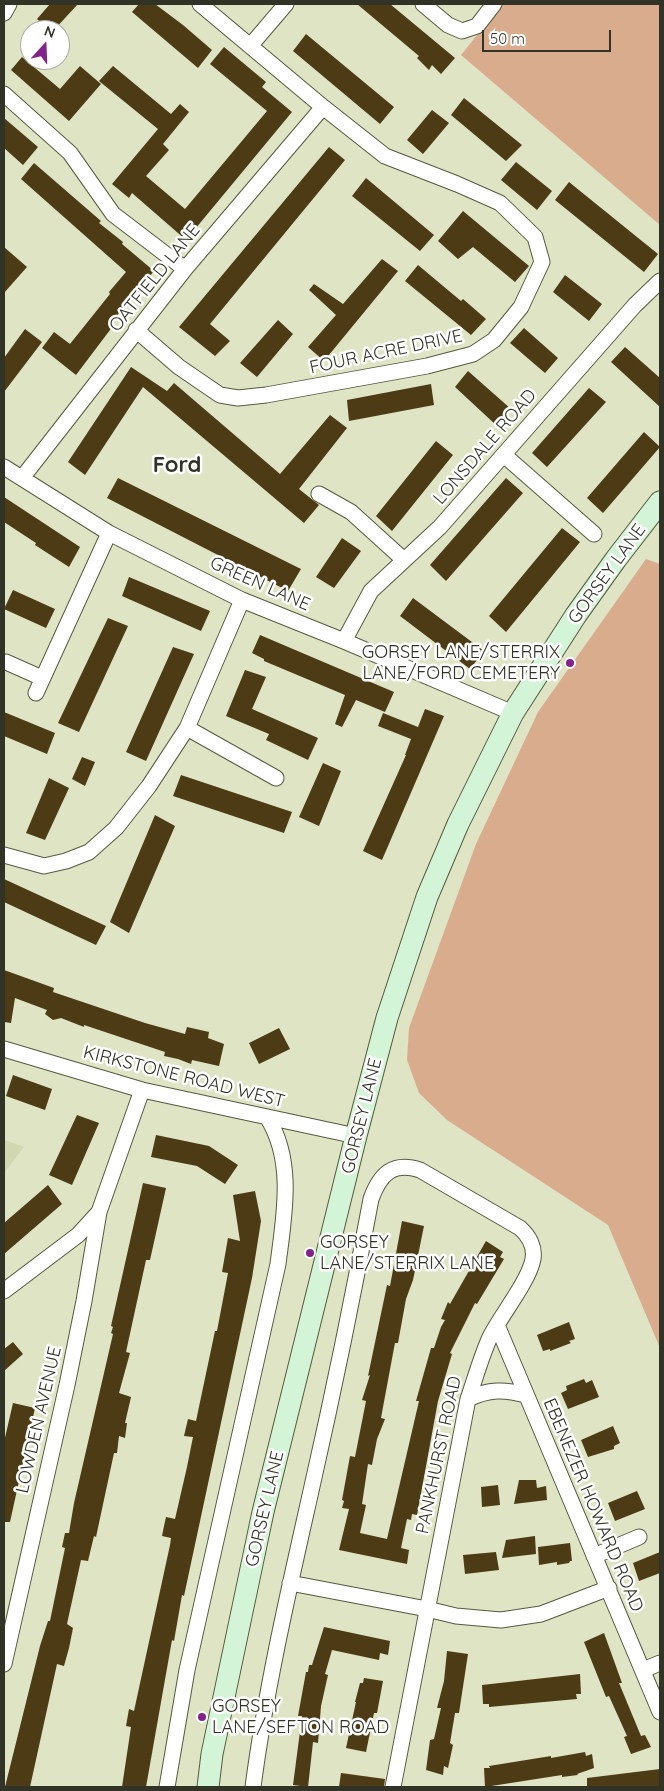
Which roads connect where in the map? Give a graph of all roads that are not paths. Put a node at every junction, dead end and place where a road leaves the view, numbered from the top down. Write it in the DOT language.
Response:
graph roads {
  1 [pos="9,4"];
  2 [pos="200,4"];
  3 [pos="286,4"];
  4 [pos="423,4"];
  5 [pos="494,4"];
  6 [pos="4,13"];
  7 [pos="250,46"];
  8 [pos="4,94"];
  9 [pos="323,107"];
  10 [pos="185,269"];
  11 [pos="660,281"];
  12 [pos="136,330"];
  13 [pos="504,454"];
  14 [pos="4,467"];
  15 [pos="22,478"];
  16 [pos="319,494"];
  17 [pos="660,502"];
  18 [pos="109,533"];
  19 [pos="594,534"];
  20 [pos="404,560"];
  21 [pos="242,600"];
  22 [pos="344,641"];
  23 [pos="6,662"];
  24 [pos="42,678"];
  25 [pos="36,693"];
  26 [pos="513,713"];
  27 [pos="186,728"];
  28 [pos="276,778"];
  29 [pos="4,855"];
  30 [pos="4,1049"];
  31 [pos="142,1090"];
  32 [pos="267,1118"];
  33 [pos="356,1136"];
  34 [pos="394,1170"];
  35 [pos="98,1212"];
  36 [pos="4,1291"];
  37 [pos="497,1325"];
  38 [pos="526,1395"];
  39 [pos="468,1400"];
  40 [pos="639,1536"];
  41 [pos="594,1556"];
  42 [pos="290,1583"];
  43 [pos="609,1588"];
  44 [pos="427,1609"];
  45 [pos="660,1663"];
  46 [pos="4,1664"];
  47 [pos="643,1670"];
  48 [pos="660,1712"];
  49 [pos="167,1787"];
  50 [pos="208,1787"];
  51 [pos="253,1787"];
  52 [pos="393,1787"];
  1 -- 6 [label="street"];
  2 -- 7 [label="street, FOUR ACRE DRIVE"];
  3 -- 7 [label="street"];
  4 -- 5 [label="street"];
  7 -- 9 [label="street, FOUR ACRE DRIVE"];
  8 -- 10 [label="street"];
  9 -- 10 [label="street, OATFIELD LANE"];
  9 -- 12 [label="street, FOUR ACRE DRIVE"];
  10 -- 12 [label="street, OATFIELD LANE"];
  11 -- 13 [label="street, LONSDALE ROAD"];
  12 -- 15 [label="street, OATFIELD LANE"];
  13 -- 19 [label="street"];
  13 -- 20 [label="street, LONSDALE ROAD"];
  14 -- 15 [label="street, GREEN LANE"];
  15 -- 18 [label="street, GREEN LANE"];
  16 -- 20 [label="street"];
  17 -- 26 [label="main road, GORSEY LANE"];
  18 -- 21 [label="street, GREEN LANE"];
  18 -- 24 [label="street"];
  20 -- 22 [label="street, LONSDALE ROAD"];
  21 -- 22 [label="street, GREEN LANE"];
  21 -- 27 [label="street"];
  22 -- 26 [label="street, GREEN LANE"];
  23 -- 24 [label="street"];
  24 -- 25 [label="street"];
  26 -- 33 [label="main road, GORSEY LANE"];
  27 -- 28 [label="street"];
  27 -- 29 [label="street"];
  30 -- 31 [label="street, KIRKSTONE ROAD WEST"];
  31 -- 32 [label="street, KIRKSTONE ROAD WEST"];
  31 -- 35 [label="street"];
  32 -- 33 [label="street, KIRKSTONE ROAD WEST"];
  32 -- 49 [label="street"];
  33 -- 50 [label="main road, GORSEY LANE"];
  34 -- 37 [label="street, PANKHURST ROAD"];
  34 -- 42 [label="street, GORSEY LANE"];
  35 -- 36 [label="street"];
  35 -- 46 [label="street, LOWDEN AVENUE"];
  37 -- 38 [label="street, EBENEZER HOWARD ROAD"];
  37 -- 39 [label="street, PANKHURST ROAD"];
  38 -- 39 [label="street, EBENEZER HOWARD ROAD"];
  38 -- 41 [label="street, EBENEZER HOWARD ROAD"];
  39 -- 44 [label="street, PANKHURST ROAD"];
  40 -- 41 [label="street"];
  41 -- 43 [label="street, EBENEZER HOWARD ROAD"];
  42 -- 44 [label="street"];
  42 -- 51 [label="street, GORSEY LANE"];
  43 -- 44 [label="street"];
  43 -- 47 [label="street, EBENEZER HOWARD ROAD"];
  44 -- 52 [label="street, PANKHURST ROAD"];
  45 -- 47 [label="street"];
  47 -- 48 [label="street, EBENEZER HOWARD ROAD"];
}
